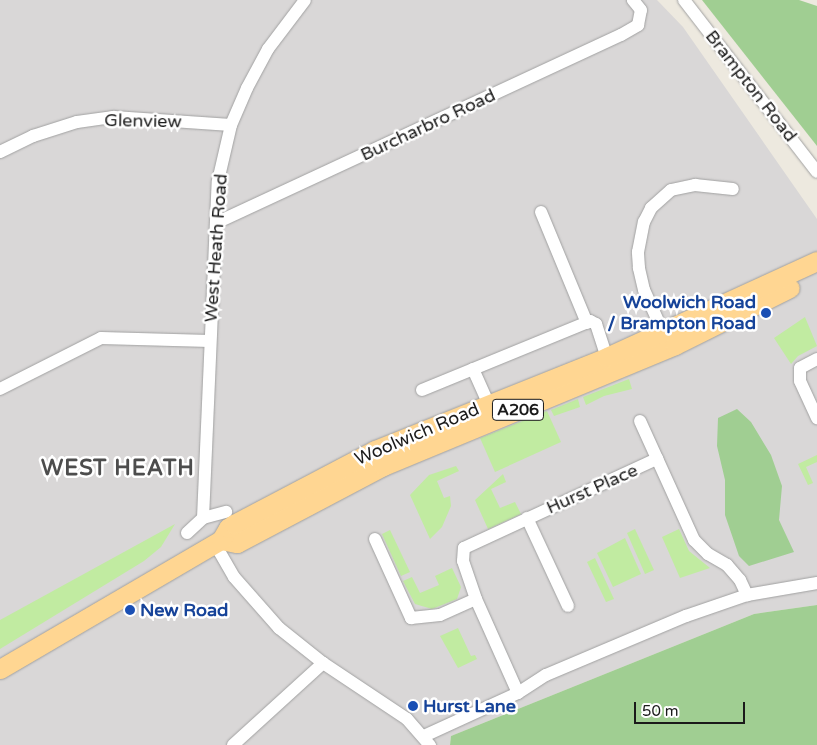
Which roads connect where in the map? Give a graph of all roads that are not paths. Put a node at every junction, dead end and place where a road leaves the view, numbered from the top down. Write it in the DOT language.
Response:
graph roads {
  1 [pos="306,0"];
  2 [pos="634,0"];
  3 [pos="684,0"];
  4 [pos="231,125"];
  5 [pos="0,152"];
  6 [pos="817,172"];
  7 [pos="732,189"];
  8 [pos="541,212"];
  9 [pos="218,222"];
  10 [pos="817,261"];
  11 [pos="817,275"];
  12 [pos="587,323"];
  13 [pos="662,332"];
  14 [pos="210,341"];
  15 [pos="606,356"];
  16 [pos="817,360"];
  17 [pos="473,369"];
  18 [pos="0,389"];
  19 [pos="422,390"];
  20 [pos="488,403"];
  21 [pos="817,418"];
  22 [pos="640,421"];
  23 [pos="657,459"];
  24 [pos="226,512"];
  25 [pos="203,518"];
  26 [pos="528,518"];
  27 [pos="186,533"];
  28 [pos="375,539"];
  29 [pos="218,542"];
  30 [pos="817,583"];
  31 [pos="747,595"];
  32 [pos="476,599"];
  33 [pos="568,606"];
  34 [pos="323,663"];
  35 [pos="0,669"];
  36 [pos="518,693"];
  37 [pos="427,740"];
  38 [pos="233,745"];
  1 -- 4 [label="street, West Heath Road"];
  2 -- 9 [label="street, Burcharbro Road"];
  3 -- 6 [label="street, Brampton Road"];
  4 -- 5 [label="street, Glenview"];
  4 -- 9 [label="street, West Heath Road"];
  7 -- 13 [label="street"];
  8 -- 12 [label="street"];
  9 -- 14 [label="street, West Heath Road"];
  10 -- 13 [label="main road, Woolwich Road / A206"];
  11 -- 29 [label="main road, Woolwich Road / A206"];
  12 -- 15 [label="street"];
  12 -- 17 [label="street"];
  13 -- 15 [label="main road, Woolwich Road / A206"];
  14 -- 18 [label="street"];
  14 -- 25 [label="street, West Heath Road"];
  15 -- 20 [label="main road, Woolwich Road / A206"];
  16 -- 21 [label="street"];
  17 -- 19 [label="street"];
  17 -- 20 [label="street"];
  20 -- 29 [label="main road, Woolwich Road / A206"];
  22 -- 23 [label="street, Hurst Place"];
  23 -- 26 [label="street, Hurst Place"];
  23 -- 31 [label="street, Hurst Place"];
  24 -- 25 [label="street"];
  25 -- 27 [label="street"];
  26 -- 32 [label="street, Hurst Place"];
  26 -- 33 [label="street, Hurst Place"];
  28 -- 32 [label="street"];
  29 -- 34 [label="street"];
  29 -- 35 [label="main road, Woolwich Road / A206"];
  30 -- 31 [label="street"];
  31 -- 36 [label="street"];
  32 -- 36 [label="street, Hurst Place"];
  34 -- 37 [label="street"];
  34 -- 38 [label="street"];
  36 -- 37 [label="street"];
}
